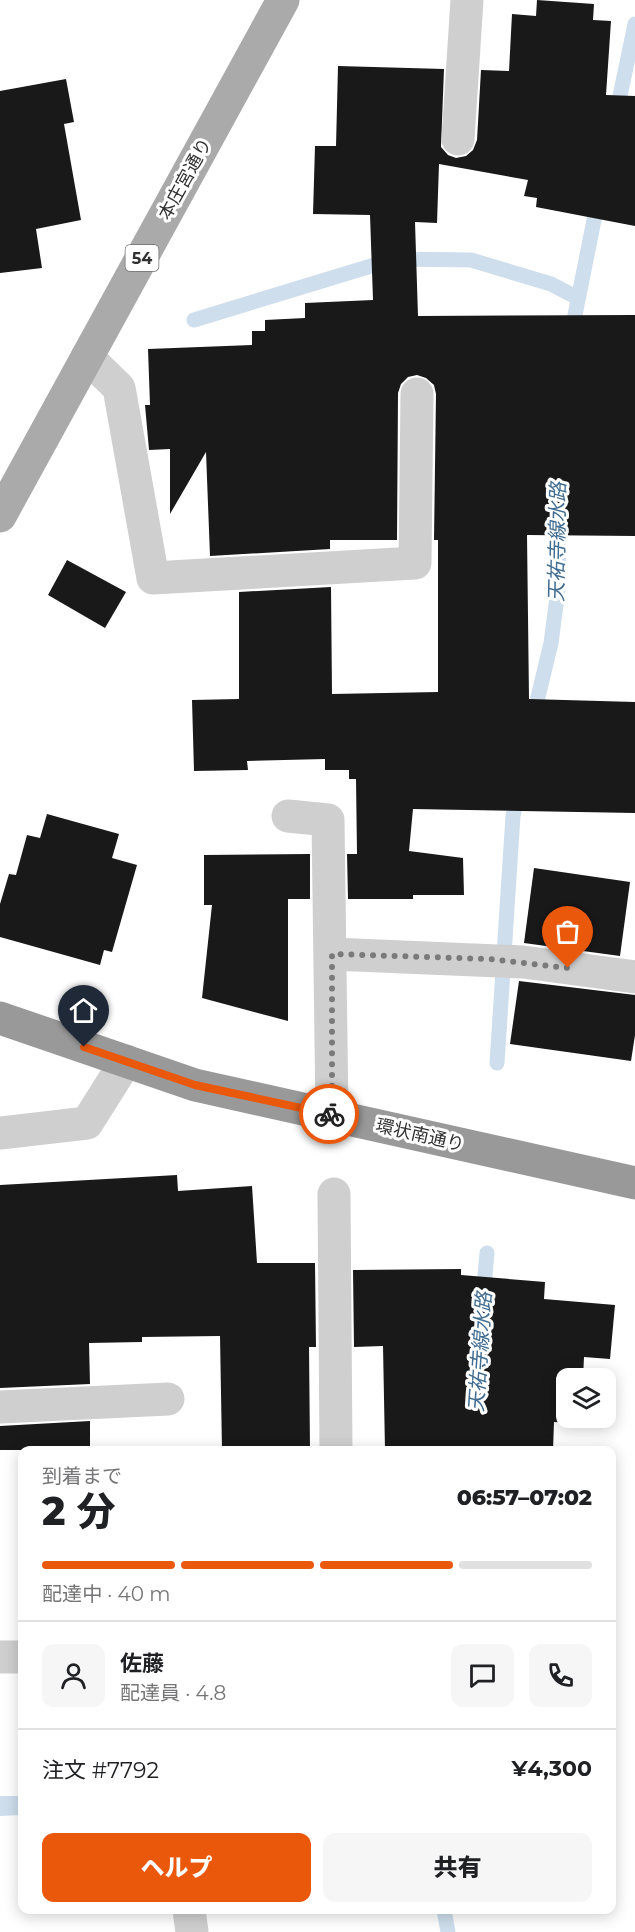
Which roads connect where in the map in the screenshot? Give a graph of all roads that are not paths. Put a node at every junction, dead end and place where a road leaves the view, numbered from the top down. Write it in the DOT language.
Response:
graph roads {
  1 [pos="283,0"];
  2 [pos="467,0"];
  3 [pos="458,139"];
  4 [pos="87,357"];
  5 [pos="417,394"];
  6 [pos="0,516"];
  7 [pos="288,816"];
  8 [pos="332,954"];
  9 [pos="635,977"];
  10 [pos="0,1018"];
  11 [pos="126,1061"];
  12 [pos="332,1115"];
  13 [pos="0,1133"];
  14 [pos="635,1183"];
  15 [pos="334,1194"];
  16 [pos="168,1399"];
  17 [pos="0,1407"];
  18 [pos="336,1446"];
  19 [pos="0,1657"];
  20 [pos="18,1657"];
  21 [pos="190,1914"];
  22 [pos="192,1932"];
  1 -- 4 [label="main road, 本庄宮通り / 54"];
  2 -- 3 [label="street"];
  4 -- 5 [label="street"];
  4 -- 6 [label="main road, 本庄宮通り / 54"];
  7 -- 8 [label="street"];
  8 -- 9 [label="street"];
  8 -- 12 [label="street"];
  10 -- 11 [label="highway, 環状南通り"];
  11 -- 12 [label="highway, 環状南通り"];
  11 -- 13 [label="street"];
  12 -- 14 [label="highway, 環状南通り"];
  15 -- 18 [label="street"];
  16 -- 17 [label="street"];
  19 -- 20 [label="street"];
  21 -- 22 [label="street"];
}
